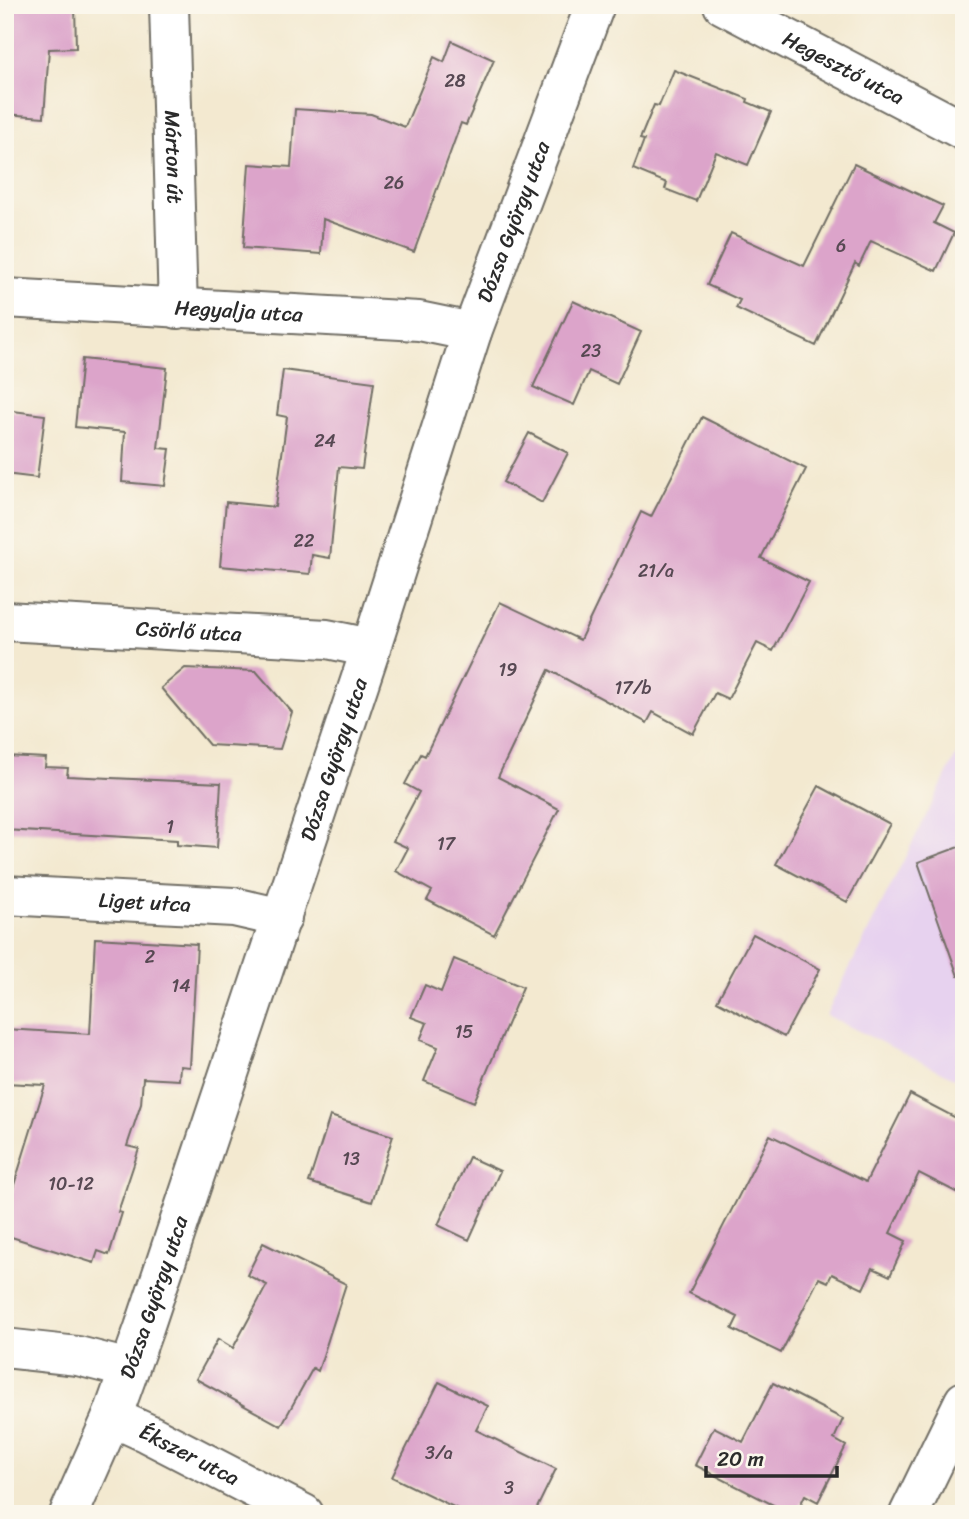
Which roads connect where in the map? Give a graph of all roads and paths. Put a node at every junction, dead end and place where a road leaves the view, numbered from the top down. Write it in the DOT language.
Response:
graph roads {
  1 [pos="169,5"];
  2 [pos="595,5"];
  3 [pos="723,5"];
  4 [pos="964,131"];
  5 [pos="5,298"];
  6 [pos="178,309"];
  7 [pos="472,332"];
  8 [pos="5,621"];
  9 [pos="371,649"];
  10 [pos="5,895"];
  11 [pos="282,918"];
  12 [pos="5,1348"];
  13 [pos="129,1369"];
  14 [pos="964,1401"];
  15 [pos="112,1417"];
  16 [pos="69,1514"];
  17 [pos="304,1514"];
  18 [pos="909,1514"];
  1 -- 6 [label="street, Márton út"];
  2 -- 7 [label="street, Dózsa György utca"];
  3 -- 4 [label="street, Hegesztő utca"];
  5 -- 6 [label="street, Hegyalja utca"];
  6 -- 7 [label="street, Hegyalja utca"];
  7 -- 9 [label="street, Dózsa György utca"];
  8 -- 9 [label="street, Csörlő utca"];
  9 -- 11 [label="street, Dózsa György utca"];
  10 -- 11 [label="street, Liget utca"];
  11 -- 13 [label="street, Dózsa György utca"];
  12 -- 13 [label="street"];
  13 -- 15 [label="street, Dózsa György utca"];
  14 -- 18 [label="street"];
  15 -- 16 [label="street, Dózsa György utca"];
  15 -- 17 [label="street, Ékszer utca"];
}
